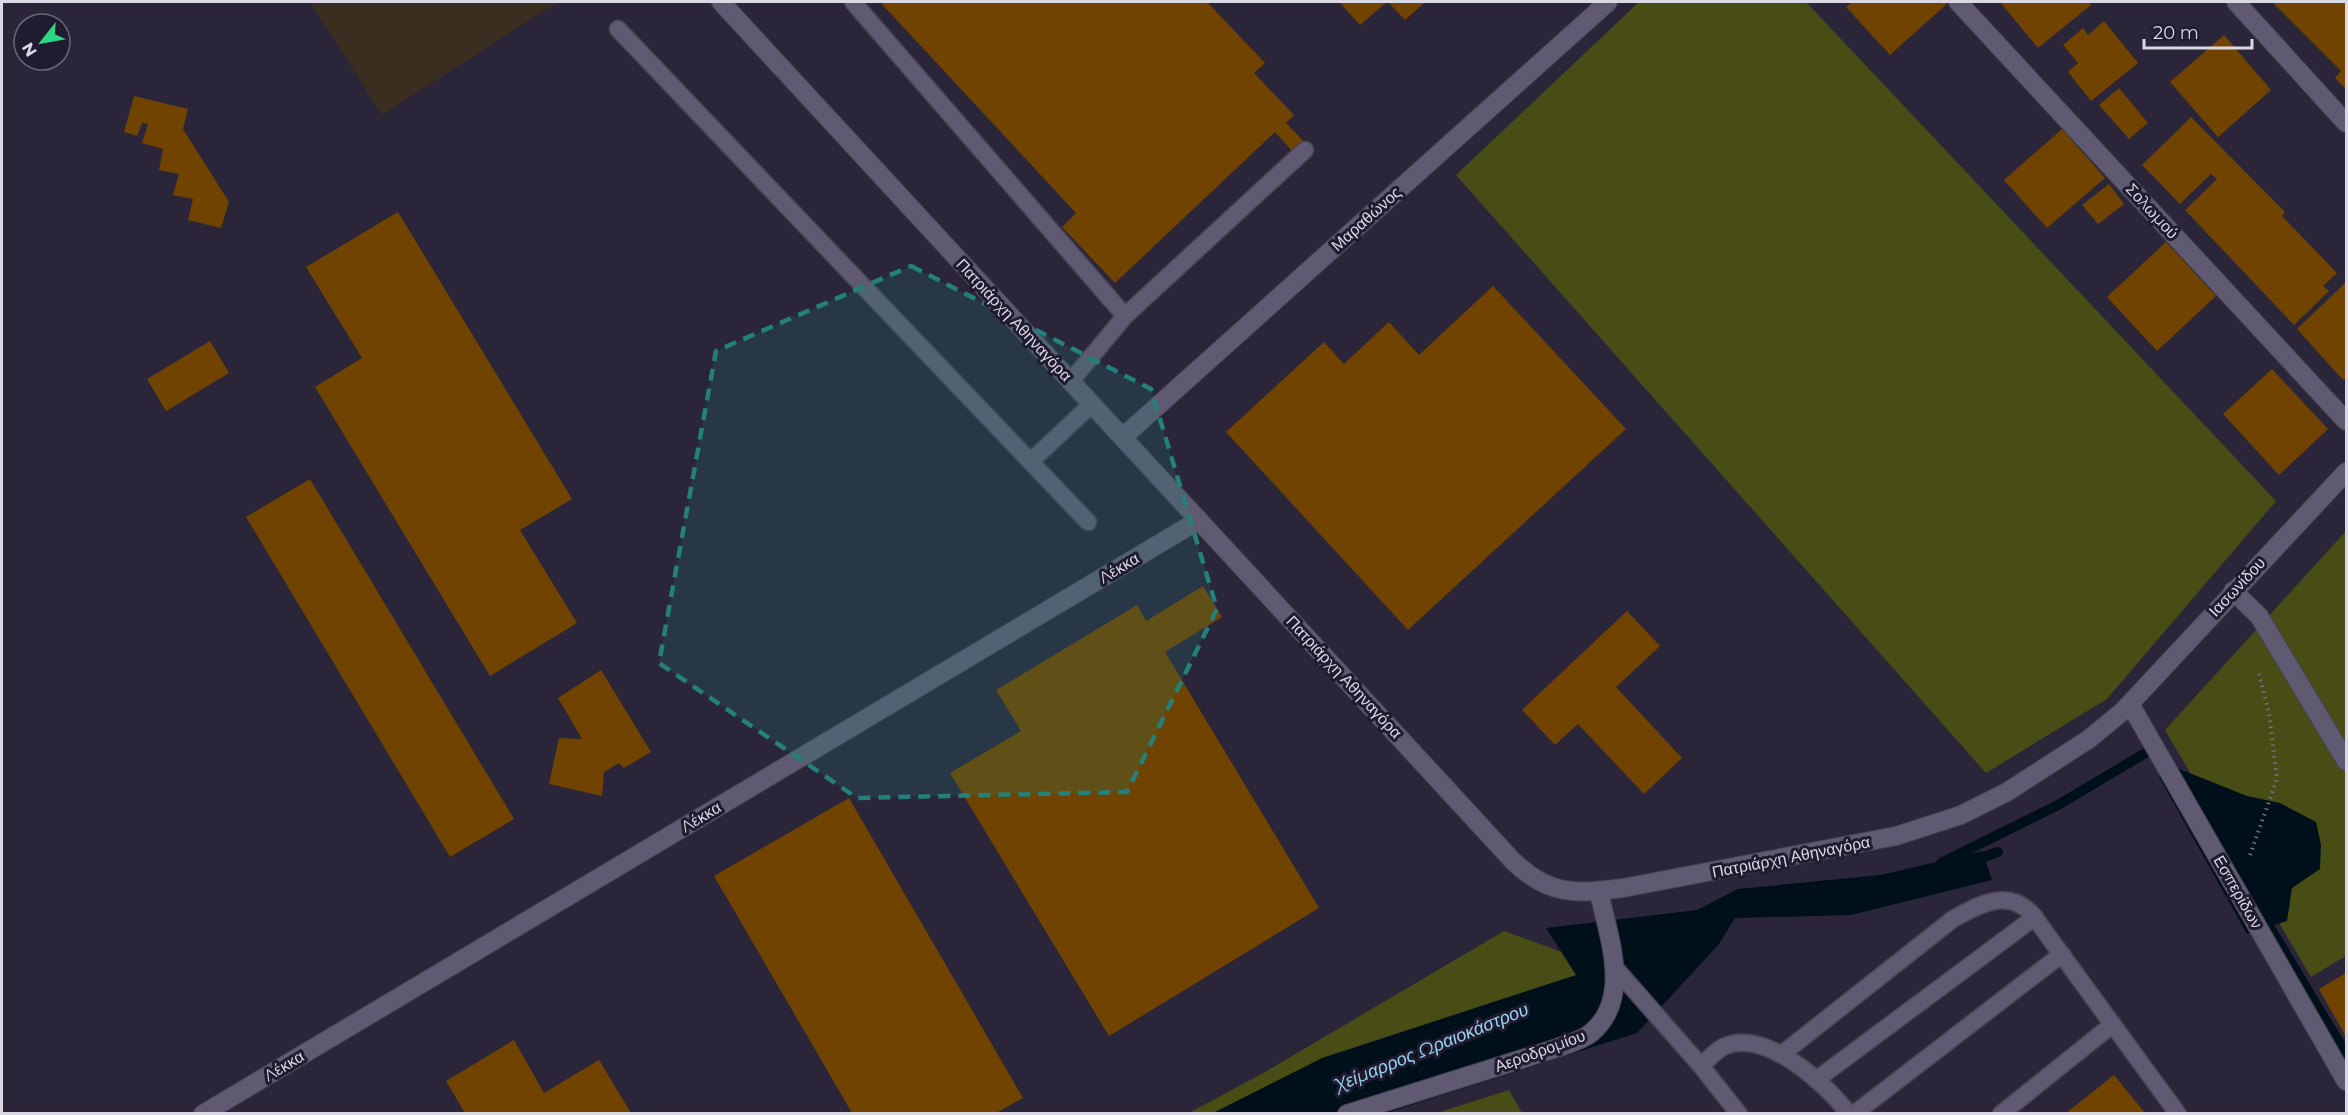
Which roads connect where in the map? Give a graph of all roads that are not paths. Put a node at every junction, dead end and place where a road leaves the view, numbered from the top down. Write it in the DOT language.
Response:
graph roads {
  1 [pos="721,2"];
  2 [pos="853,2"];
  3 [pos="1608,2"];
  4 [pos="1958,2"];
  5 [pos="2236,2"];
  6 [pos="618,28"];
  7 [pos="2346,123"];
  8 [pos="1305,150"];
  9 [pos="1125,316"];
  10 [pos="1071,381"];
  11 [pos="1092,404"];
  12 [pos="2346,421"];
  13 [pos="1123,438"];
  14 [pos="1031,461"];
  15 [pos="2346,472"];
  16 [pos="1199,520"];
  17 [pos="1088,522"];
  18 [pos="2233,591"];
  19 [pos="2130,704"];
  20 [pos="2346,761"];
  21 [pos="1599,892"];
  22 [pos="2035,917"];
  23 [pos="2062,954"];
  24 [pos="1615,968"];
  25 [pos="2113,1024"];
  26 [pos="1782,1054"];
  27 [pos="1701,1066"];
  28 [pos="1816,1080"];
  29 [pos="2346,1081"];
  30 [pos="203,1113"];
  31 [pos="1347,1113"];
  32 [pos="1739,1113"];
  33 [pos="1849,1113"];
  34 [pos="1854,1113"];
  35 [pos="2001,1113"];
  36 [pos="2178,1113"];
  1 -- 10 [label="street, Πατριάρχη Αθηναγόρα"];
  2 -- 9 [label="lane"];
  3 -- 13 [label="street, Μαραθώνος"];
  4 -- 12 [label="street, Σολωμού"];
  5 -- 7 [label="street"];
  6 -- 14 [label="lane"];
  8 -- 9 [label="lane"];
  9 -- 10 [label="lane"];
  10 -- 11 [label="street, Πατριάρχη Αθηναγόρα"];
  11 -- 13 [label="street, Πατριάρχη Αθηναγόρα"];
  11 -- 14 [label="lane"];
  13 -- 16 [label="street, Πατριάρχη Αθηναγόρα"];
  14 -- 17 [label="lane"];
  15 -- 18 [label="street, Ιασωνίδου"];
  16 -- 21 [label="street, Πατριάρχη Αθηναγόρα"];
  16 -- 30 [label="street, Λέκκα"];
  18 -- 19 [label="street, Ιασωνίδου"];
  18 -- 20 [label="street"];
  19 -- 21 [label="street, Πατριάρχη Αθηναγόρα"];
  19 -- 29 [label="street, Εσπερίδων"];
  21 -- 24 [label="street, Αεροδρομίου"];
  22 -- 23 [label="lane"];
  22 -- 26 [label="lane"];
  22 -- 28 [label="lane"];
  23 -- 25 [label="lane"];
  23 -- 34 [label="lane"];
  24 -- 27 [label="lane"];
  24 -- 31 [label="street, Αεροδρομίου"];
  25 -- 35 [label="lane"];
  25 -- 36 [label="lane"];
  26 -- 27 [label="lane"];
  26 -- 28 [label="lane"];
  27 -- 32 [label="lane"];
  28 -- 33 [label="lane"];
}
